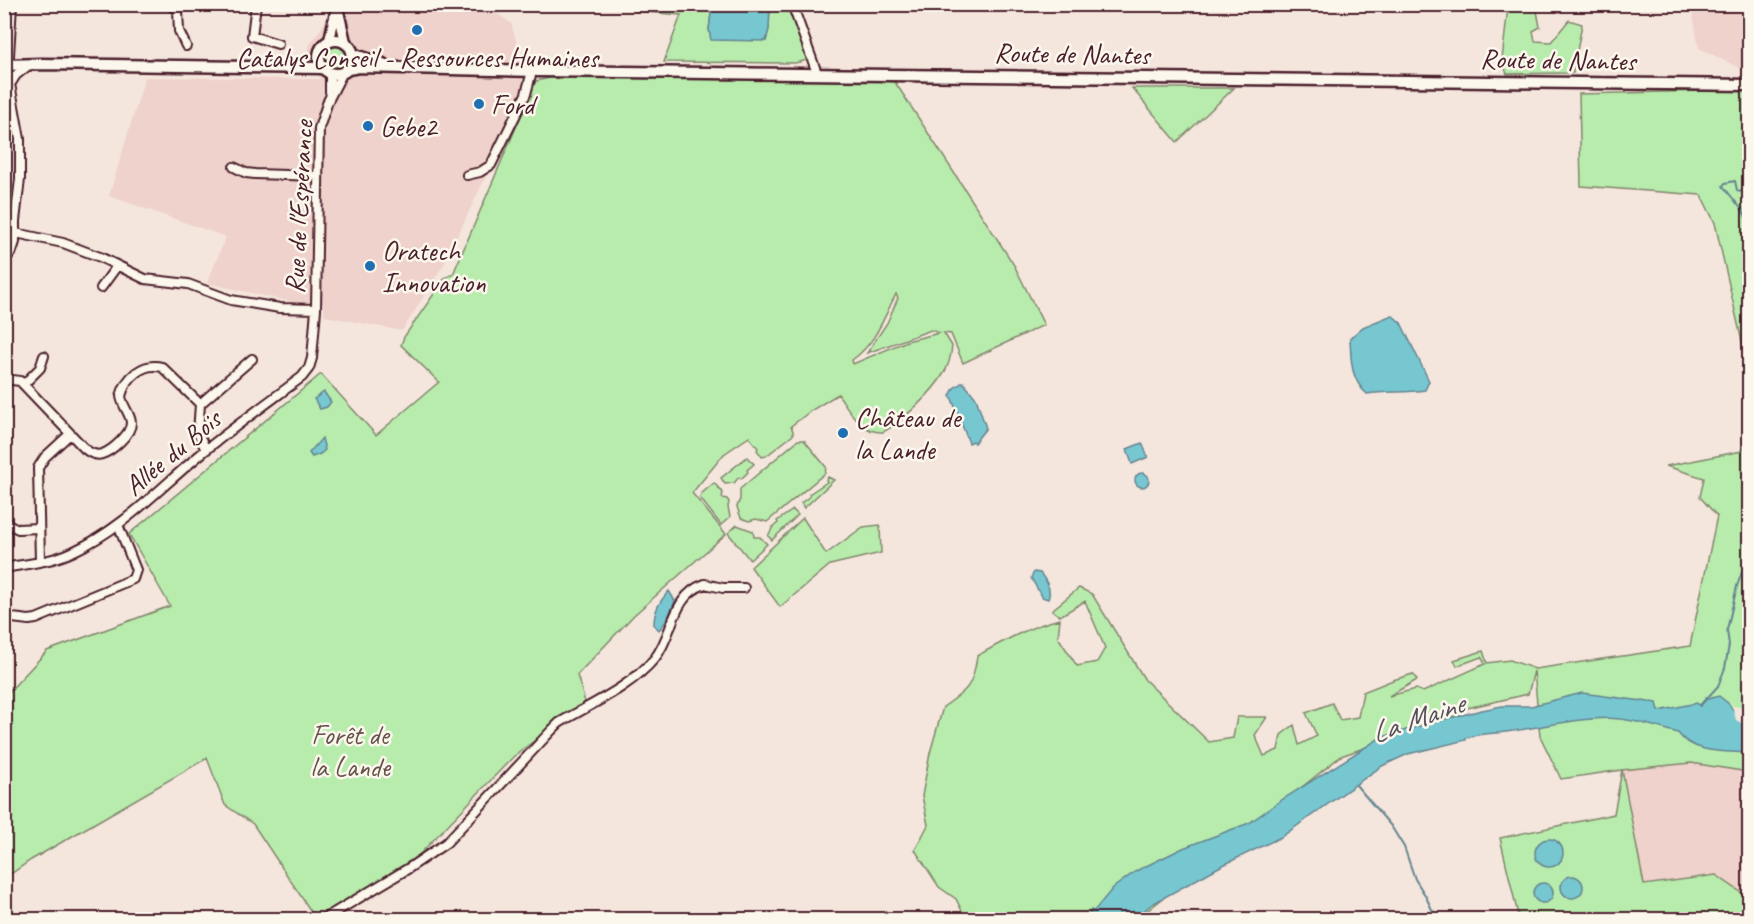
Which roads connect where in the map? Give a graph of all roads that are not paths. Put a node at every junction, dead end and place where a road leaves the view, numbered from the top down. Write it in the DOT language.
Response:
graph roads {
  1 [pos="12,4"];
  2 [pos="166,4"];
  3 [pos="256,4"];
  4 [pos="792,4"];
  5 [pos="337,5"];
  6 [pos="328,42"];
  7 [pos="278,44"];
  8 [pos="346,44"];
  9 [pos="186,46"];
  10 [pos="352,54"];
  11 [pos="320,56"];
  12 [pos="30,64"];
  13 [pos="6,65"];
  14 [pos="291,67"];
  15 [pos="395,68"];
  16 [pos="326,70"];
  17 [pos="346,71"];
  18 [pos="532,71"];
  19 [pos="817,74"];
  20 [pos="1749,85"];
  21 [pos="9,86"];
  22 [pos="328,101"];
  23 [pos="14,109"];
  24 [pos="4,111"];
  25 [pos="234,167"];
  26 [pos="467,175"];
  27 [pos="318,176"];
  28 [pos="15,233"];
  29 [pos="4,261"];
  30 [pos="117,266"];
  31 [pos="101,288"];
  32 [pos="316,312"];
  33 [pos="44,356"];
  34 [pos="252,359"];
  35 [pos="4,379"];
  36 [pos="24,384"];
  37 [pos="200,404"];
  38 [pos="70,434"];
  39 [pos="206,450"];
  40 [pos="4,522"];
  41 [pos="117,525"];
  42 [pos="38,528"];
  43 [pos="40,561"];
  44 [pos="4,568"];
  45 [pos="744,588"];
  46 [pos="4,617"];
  47 [pos="322,920"];
  1 -- 13 [label="street"];
  2 -- 9 [label="street"];
  3 -- 7 [label="street"];
  4 -- 19 [label="street"];
  5 -- 6 [label="street"];
  5 -- 8 [label="street"];
  6 -- 8 [label="main road"];
  6 -- 11 [label="main road"];
  8 -- 10 [label="main road"];
  10 -- 15 [label="main road, Route de Nantes"];
  10 -- 17 [label="main road"];
  11 -- 14 [label="main road"];
  11 -- 16 [label="main road"];
  12 -- 13 [label="main road"];
  12 -- 14 [label="main road"];
  12 -- 21 [label="street"];
  13 -- 21 [label="street"];
  14 -- 16 [label="main road"];
  15 -- 17 [label="main road, Route de Nantes"];
  15 -- 18 [label="main road, Route de Nantes"];
  16 -- 17 [label="main road"];
  16 -- 22 [label="street, Rue de l'Espérance"];
  17 -- 22 [label="street, Rue de l'Espérance"];
  18 -- 19 [label="main road, Route de Nantes"];
  18 -- 26 [label="street"];
  19 -- 20 [label="main road, Route de Nantes"];
  21 -- 23 [label="street"];
  22 -- 27 [label="street, Rue de l'Espérance"];
  23 -- 24 [label="street"];
  23 -- 28 [label="street"];
  25 -- 27 [label="street"];
  27 -- 32 [label="street, Rue de l'Espérance"];
  28 -- 29 [label="street"];
  28 -- 30 [label="street"];
  30 -- 31 [label="street"];
  30 -- 32 [label="street"];
  32 -- 39 [label="street, Allée du Bois"];
  33 -- 36 [label="street"];
  34 -- 37 [label="street"];
  35 -- 36 [label="street"];
  36 -- 38 [label="street"];
  37 -- 38 [label="street"];
  37 -- 39 [label="street"];
  38 -- 42 [label="street"];
  39 -- 41 [label="street, Allée du Bois"];
  40 -- 42 [label="street"];
  41 -- 43 [label="street, Allée du Bois"];
  41 -- 46 [label="street"];
  42 -- 43 [label="street"];
  43 -- 44 [label="street, Allée du Bois"];
  45 -- 47 [label="street"];
}
